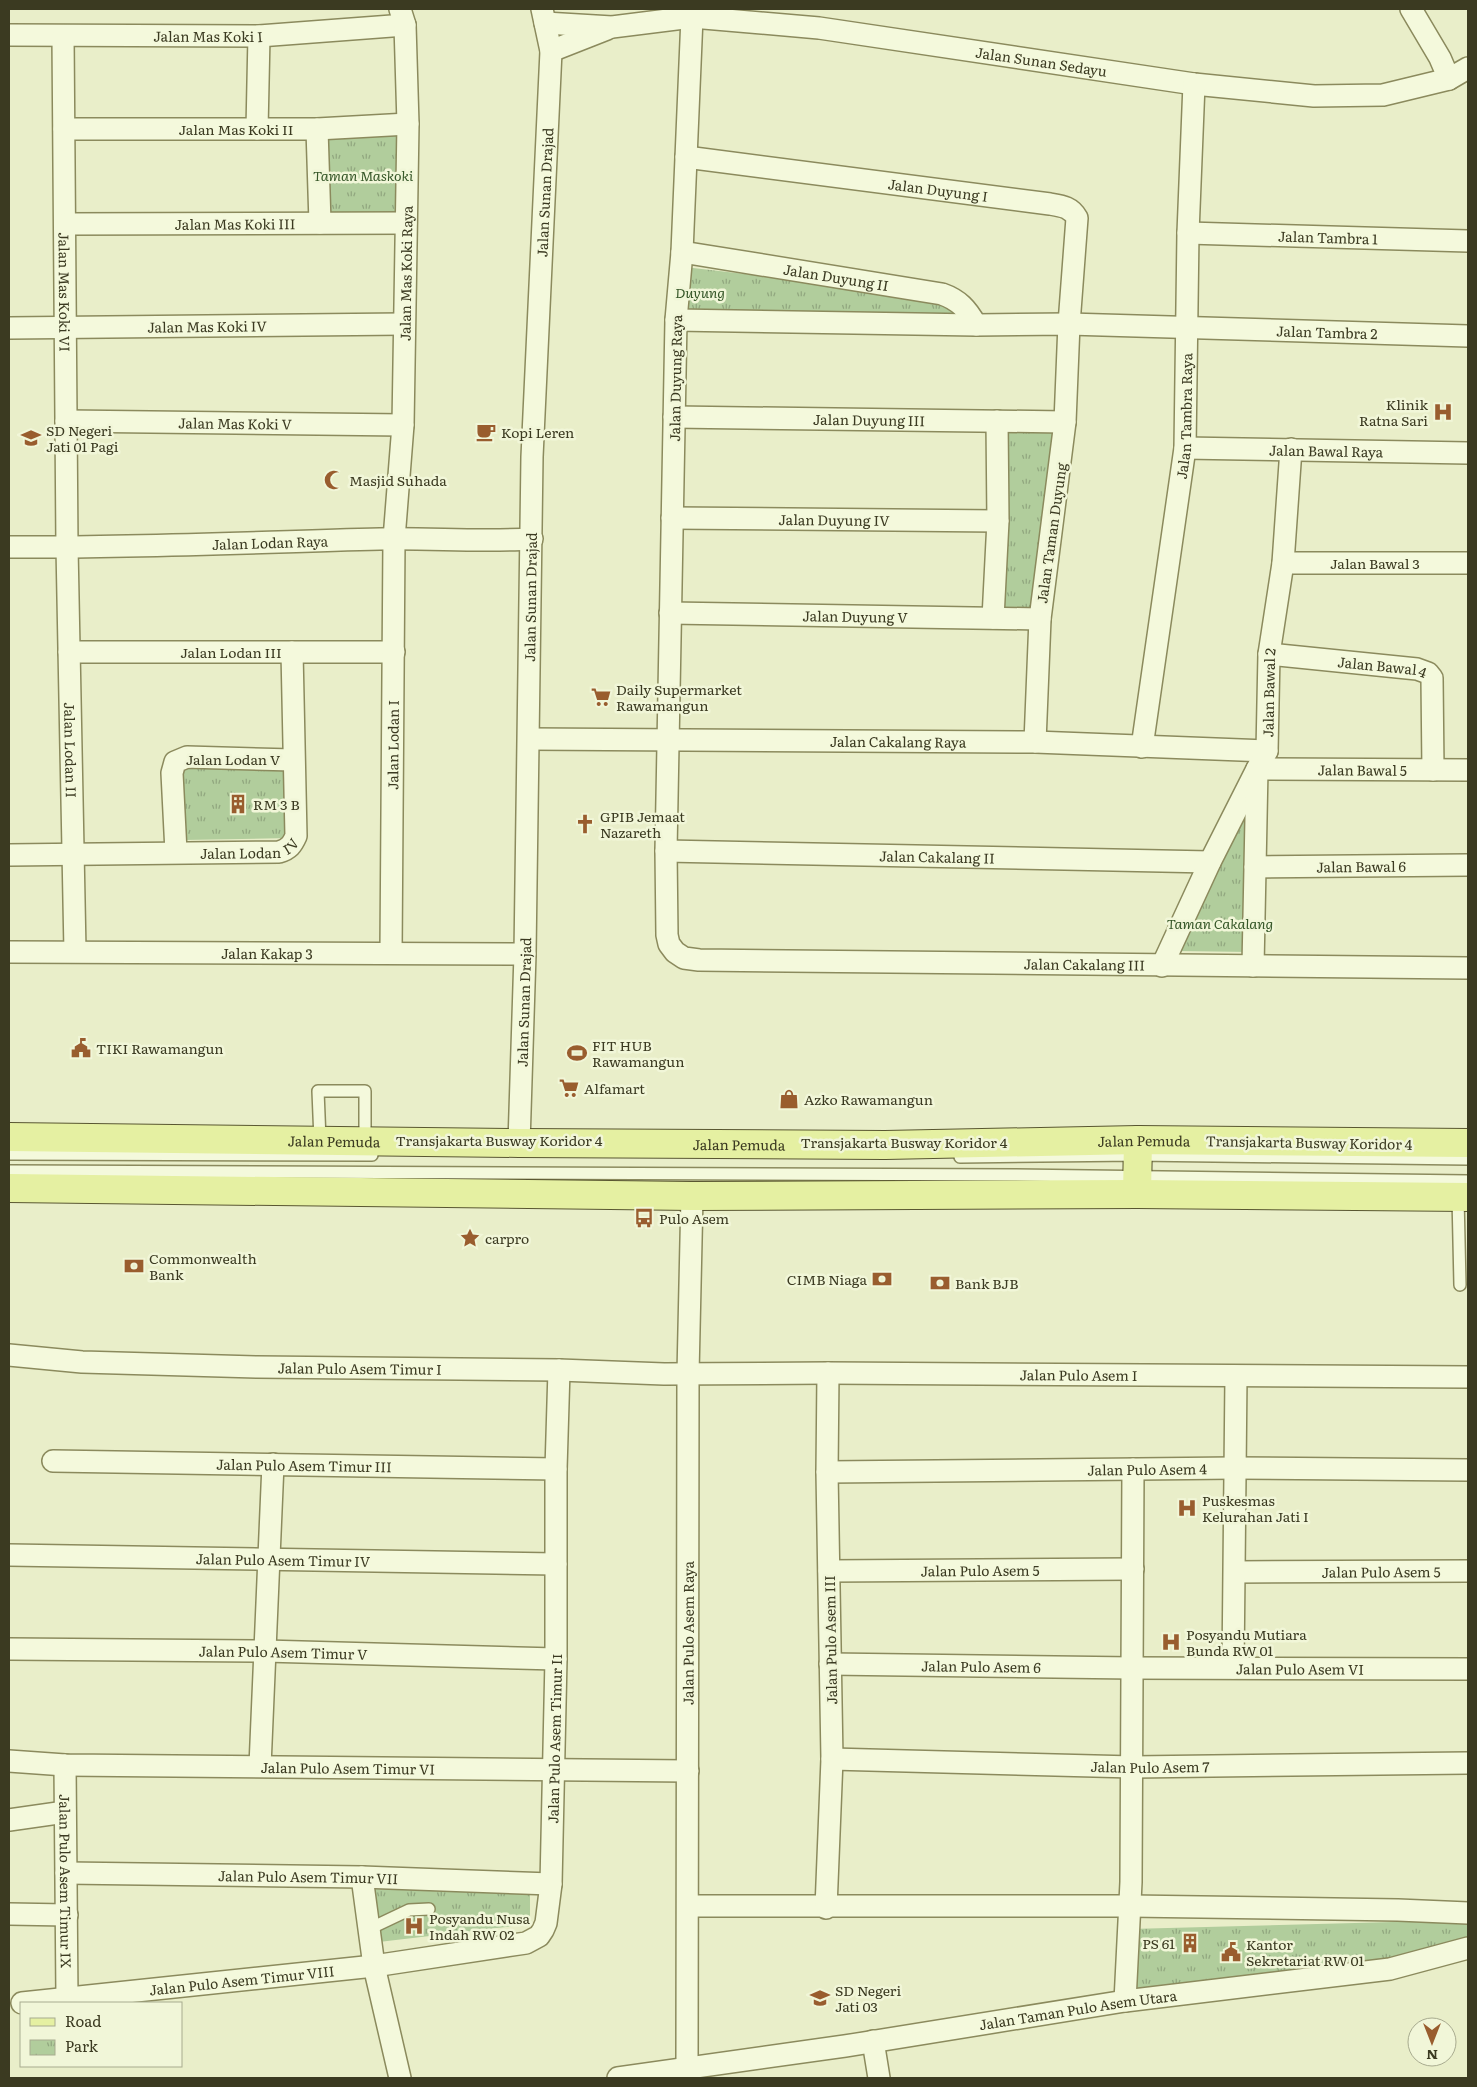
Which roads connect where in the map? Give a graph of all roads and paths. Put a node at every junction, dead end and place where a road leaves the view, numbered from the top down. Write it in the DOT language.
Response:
graph roads {
  1 [pos="1411,9"];
  2 [pos="544,16"];
  3 [pos="403,17"];
  4 [pos="692,17"];
  5 [pos="821,18"];
  6 [pos="612,27"];
  7 [pos="9,35"];
  8 [pos="63,36"];
  9 [pos="259,36"];
  10 [pos="551,51"];
  11 [pos="1468,68"];
  12 [pos="1449,79"];
  13 [pos="1194,84"];
  14 [pos="408,124"];
  15 [pos="257,128"];
  16 [pos="316,128"];
  17 [pos="64,129"];
  18 [pos="686,156"];
  19 [pos="406,222"];
  20 [pos="65,224"];
  21 [pos="320,224"];
  22 [pos="1188,233"];
  23 [pos="1468,241"];
  24 [pos="682,252"];
  25 [pos="676,320"];
  26 [pos="404,324"];
  27 [pos="1069,324"];
  28 [pos="976,325"];
  29 [pos="66,326"];
  30 [pos="9,328"];
  31 [pos="1186,328"];
  32 [pos="1468,336"];
  33 [pos="674,418"];
  34 [pos="66,421"];
  35 [pos="997,421"];
  36 [pos="1065,422"];
  37 [pos="402,425"];
  38 [pos="1185,448"];
  39 [pos="1291,449"];
  40 [pos="1468,453"];
  41 [pos="672,518"];
  42 [pos="998,522"];
  43 [pos="394,539"];
  44 [pos="532,539"];
  45 [pos="9,547"];
  46 [pos="67,547"];
  47 [pos="1283,563"];
  48 [pos="1468,564"];
  49 [pos="670,613"];
  50 [pos="993,618"];
  51 [pos="1040,619"];
  52 [pos="70,652"];
  53 [pos="292,652"];
  54 [pos="394,652"];
  55 [pos="1268,654"];
  56 [pos="529,739"];
  57 [pos="667,740"];
  58 [pos="1035,742"];
  59 [pos="1142,747"];
  60 [pos="293,760"];
  61 [pos="1262,760"];
  62 [pos="1433,770"];
  63 [pos="1468,770"];
  64 [pos="666,851"];
  65 [pos="176,852"];
  66 [pos="72,854"];
  67 [pos="9,855"];
  68 [pos="1210,862"];
  69 [pos="1468,865"];
  70 [pos="1255,867"];
  71 [pos="75,951"];
  72 [pos="9,952"];
  73 [pos="391,953"];
  74 [pos="525,954"];
  75 [pos="1162,966"];
  76 [pos="1253,966"];
  77 [pos="1468,968"];
  78 [pos="9,1137"];
  79 [pos="320,1140"];
  80 [pos="519,1143"];
  81 [pos="1468,1143"];
  82 [pos="375,1148"];
  83 [pos="9,1154"];
  84 [pos="871,1157"];
  85 [pos="891,1157"];
  86 [pos="950,1157"];
  87 [pos="1468,1159"];
  88 [pos="1137,1167"];
  89 [pos="9,1171"];
  90 [pos="9,1188"];
  91 [pos="1465,1192"];
  92 [pos="692,1196"];
  93 [pos="1460,1285"];
  94 [pos="9,1355"];
  95 [pos="559,1370"];
  96 [pos="828,1373"];
  97 [pos="688,1374"];
  98 [pos="1236,1376"];
  99 [pos="1468,1377"];
  100 [pos="53,1461"];
  101 [pos="273,1464"];
  102 [pos="1236,1468"];
  103 [pos="556,1469"];
  104 [pos="1133,1469"];
  105 [pos="1468,1470"];
  106 [pos="827,1472"];
  107 [pos="9,1556"];
  108 [pos="269,1560"];
  109 [pos="556,1564"];
  110 [pos="1133,1569"];
  111 [pos="828,1571"];
  112 [pos="1468,1571"];
  113 [pos="1234,1572"];
  114 [pos="9,1649"];
  115 [pos="265,1651"];
  116 [pos="556,1659"];
  117 [pos="830,1664"];
  118 [pos="1133,1668"];
  119 [pos="1233,1668"];
  120 [pos="1468,1669"];
  121 [pos="832,1760"];
  122 [pos="9,1761"];
  123 [pos="1468,1763"];
  124 [pos="65,1765"];
  125 [pos="260,1766"];
  126 [pos="1133,1767"];
  127 [pos="552,1768"];
  128 [pos="688,1771"];
  129 [pos="65,1812"];
  130 [pos="9,1820"];
  131 [pos="66,1873"];
  132 [pos="362,1876"];
  133 [pos="551,1884"];
  134 [pos="688,1906"];
  135 [pos="1130,1906"];
  136 [pos="826,1908"];
  137 [pos="429,1909"];
  138 [pos="1468,1913"];
  139 [pos="9,1914"];
  140 [pos="67,1915"];
  141 [pos="369,1930"];
  142 [pos="1468,1948"];
  143 [pos="374,1966"];
  144 [pos="67,1998"];
  145 [pos="1126,2001"];
  146 [pos="30,2002"];
  147 [pos="873,2041"];
  148 [pos="687,2069"];
  149 [pos="400,2078"];
  150 [pos="618,2078"];
  151 [pos="879,2078"];
  1 -- 12 [label="street"];
  2 -- 6 [label="street, Jalan Sunan Sedayu"];
  2 -- 10 [label="street, Jalan Sunan Drajad"];
  3 -- 9 [label="street, Jalan Mas Koki I"];
  3 -- 14 [label="street, Jalan Mas Koki Raya"];
  4 -- 5 [label="street, Jalan Sunan Sedayu"];
  4 -- 6 [label="street, Jalan Sunan Sedayu"];
  4 -- 18 [label="street, Jalan Duyung Raya"];
  5 -- 13 [label="street, Jalan Sunan Sedayu"];
  6 -- 10 [label="street, Jalan Sunan Sedayu"];
  7 -- 8 [label="street, Jalan Mas Koki I"];
  8 -- 9 [label="street, Jalan Mas Koki I"];
  8 -- 17 [label="street, Jalan Mas Koki VI"];
  9 -- 15 [label="street"];
  10 -- 44 [label="street, Jalan Sunan Drajad"];
  11 -- 12 [label="street, Jalan Sunan Sedayu"];
  12 -- 13 [label="street, Jalan Sunan Sedayu"];
  13 -- 22 [label="street, Jalan Tambra Raya"];
  14 -- 16 [label="street, Jalan Mas Koki II"];
  14 -- 19 [label="street, Jalan Mas Koki Raya"];
  15 -- 16 [label="street, Jalan Mas Koki II"];
  15 -- 17 [label="street, Jalan Mas Koki II"];
  16 -- 21 [label="street"];
  17 -- 20 [label="street, Jalan Mas Koki VI"];
  18 -- 24 [label="street, Jalan Duyung Raya"];
  18 -- 27 [label="street, Jalan Duyung I"];
  19 -- 21 [label="street, Jalan Mas Koki III"];
  19 -- 26 [label="street, Jalan Mas Koki Raya"];
  20 -- 21 [label="street, Jalan Mas Koki III"];
  20 -- 29 [label="street, Jalan Mas Koki VI"];
  22 -- 23 [label="street, Jalan Tambra 1"];
  22 -- 31 [label="street, Jalan Tambra Raya"];
  24 -- 25 [label="street, Jalan Duyung Raya"];
  24 -- 28 [label="street, Jalan Duyung II"];
  25 -- 28 [label="street"];
  25 -- 33 [label="street, Jalan Duyung Raya"];
  26 -- 29 [label="street, Jalan Mas Koki IV"];
  26 -- 37 [label="street, Jalan Mas Koki Raya"];
  27 -- 28 [label="street"];
  27 -- 31 [label="street"];
  27 -- 36 [label="street, Jalan Taman Duyung"];
  29 -- 30 [label="street, Jalan Mas Koki IV"];
  29 -- 34 [label="street, Jalan Mas Koki VI"];
  31 -- 32 [label="street, Jalan Tambra 2"];
  31 -- 38 [label="street, Jalan Tambra Raya"];
  33 -- 35 [label="street, Jalan Duyung III"];
  33 -- 41 [label="street, Jalan Duyung Raya"];
  34 -- 37 [label="street, Jalan Mas Koki V"];
  34 -- 46 [label="street, Jalan Mas Koki VI"];
  35 -- 36 [label="street, Jalan Duyung III"];
  35 -- 42 [label="street"];
  36 -- 51 [label="street, Jalan Taman Duyung"];
  37 -- 43 [label="street, Jalan Mas Koki Raya"];
  38 -- 39 [label="street, Jalan Bawal Raya"];
  38 -- 59 [label="street, Jalan Tambra Raya"];
  39 -- 40 [label="street, Jalan Bawal Raya"];
  39 -- 47 [label="street, Jalan Bawal 2"];
  41 -- 42 [label="street, Jalan Duyung IV"];
  41 -- 49 [label="street, Jalan Duyung Raya"];
  42 -- 50 [label="street"];
  43 -- 44 [label="street, Jalan Lodan Raya"];
  43 -- 46 [label="street, Jalan Lodan Raya"];
  43 -- 54 [label="street, Jalan Lodan I"];
  44 -- 56 [label="street, Jalan Sunan Drajad"];
  45 -- 46 [label="street, Jalan Lodan Raya"];
  46 -- 52 [label="street, Jalan Lodan II"];
  47 -- 48 [label="street, Jalan Bawal 3"];
  47 -- 55 [label="street, Jalan Bawal 2"];
  49 -- 50 [label="street, Jalan Duyung V"];
  49 -- 57 [label="street, Jalan Duyung Raya"];
  50 -- 51 [label="street, Jalan Duyung V"];
  51 -- 58 [label="street, Jalan Taman Duyung"];
  52 -- 53 [label="street, Jalan Lodan III"];
  52 -- 66 [label="street, Jalan Lodan II"];
  53 -- 54 [label="street, Jalan Lodan III"];
  53 -- 60 [label="street, Jalan Lodan IV"];
  54 -- 73 [label="street, Jalan Lodan I"];
  55 -- 61 [label="street, Jalan Bawal 2"];
  55 -- 62 [label="street, Jalan Bawal 4"];
  56 -- 57 [label="street, Jalan Cakalang Raya"];
  56 -- 74 [label="street, Jalan Sunan Drajad"];
  57 -- 58 [label="street, Jalan Cakalang Raya"];
  57 -- 64 [label="street, Jalan Duyung Raya"];
  58 -- 59 [label="street, Jalan Cakalang Raya"];
  59 -- 61 [label="street, Jalan Cakalang Raya"];
  60 -- 65 [label="street, Jalan Lodan IV"];
  60 -- 65 [label="street, Jalan Lodan V"];
  61 -- 62 [label="street, Jalan Bawal 5"];
  61 -- 68 [label="street"];
  61 -- 70 [label="street, Jalan Bawal 2"];
  62 -- 63 [label="street, Jalan Bawal 5"];
  64 -- 68 [label="street, Jalan Cakalang II"];
  64 -- 75 [label="street, Jalan Cakalang III"];
  65 -- 66 [label="street, Jalan Lodan IV"];
  66 -- 67 [label="street, Jalan Lodan IV"];
  66 -- 71 [label="street, Jalan Lodan II"];
  68 -- 75 [label="street"];
  69 -- 70 [label="street, Jalan Bawal 6"];
  70 -- 76 [label="street, Jalan Bawal 2"];
  71 -- 72 [label="street, Jalan Kakap 3"];
  71 -- 73 [label="street, Jalan Kakap 3"];
  73 -- 74 [label="street, Jalan Kakap 3"];
  74 -- 80 [label="street, Jalan Sunan Drajad"];
  75 -- 76 [label="street, Jalan Cakalang III"];
  76 -- 77 [label="street, Jalan Cakalang III"];
  78 -- 79 [label="main road, Jalan Pemuda"];
  79 -- 82 [label="main road, Jalan Pemuda"];
  79 -- 82 [label="lane"];
  80 -- 82 [label="main road, Jalan Pemuda"];
  80 -- 88 [label="main road, Jalan Pemuda"];
  81 -- 88 [label="main road, Jalan Pemuda"];
  82 -- 83 [label="lane, Transjakarta Busway Koridor 4"];
  84 -- 85 [label="lane, Transjakarta Busway Koridor 4"];
  86 -- 88 [label="lane, Transjakarta Busway Koridor 4"];
  87 -- 88 [label="lane, Transjakarta Busway Koridor 4"];
  88 -- 89 [label="lane, Transjakarta Busway Koridor 4"];
  88 -- 91 [label="main road, Jalan Pemuda"];
  88 -- 92 [label="main road, Jalan Pemuda"];
  90 -- 92 [label="main road, Jalan Pemuda"];
  91 -- 93 [label="lane"];
  92 -- 97 [label="street, Jalan Pulo Asem Raya"];
  94 -- 95 [label="street, Jalan Pulo Asem Timur I"];
  95 -- 97 [label="street, Jalan Pulo Asem Timur I"];
  95 -- 103 [label="street, Jalan Pulo Asem Timur II"];
  96 -- 97 [label="street, Jalan Pulo Asem I"];
  96 -- 98 [label="street, Jalan Pulo Asem I"];
  96 -- 106 [label="street, Jalan Pulo Asem III"];
  97 -- 128 [label="street, Jalan Pulo Asem Raya"];
  98 -- 99 [label="street, Jalan Pulo Asem I"];
  98 -- 102 [label="street"];
  100 -- 101 [label="street, Jalan Pulo Asem Timur III"];
  101 -- 103 [label="street, Jalan Pulo Asem Timur III"];
  101 -- 108 [label="street"];
  102 -- 104 [label="street, Jalan Pulo Asem 4"];
  102 -- 105 [label="street, Jalan Pulo Asem 4"];
  102 -- 113 [label="street"];
  103 -- 109 [label="street, Jalan Pulo Asem Timur II"];
  104 -- 106 [label="street, Jalan Pulo Asem 4"];
  104 -- 110 [label="street"];
  106 -- 111 [label="street, Jalan Pulo Asem III"];
  107 -- 108 [label="street, Jalan Pulo Asem Timur IV"];
  108 -- 109 [label="street, Jalan Pulo Asem Timur IV"];
  108 -- 115 [label="street"];
  109 -- 116 [label="street, Jalan Pulo Asem Timur II"];
  110 -- 111 [label="street, Jalan Pulo Asem 5"];
  110 -- 118 [label="street"];
  111 -- 117 [label="street, Jalan Pulo Asem III"];
  112 -- 113 [label="street, Jalan Pulo Asem 5"];
  113 -- 119 [label="street"];
  114 -- 115 [label="street, Jalan Pulo Asem Timur V"];
  115 -- 116 [label="street, Jalan Pulo Asem Timur V"];
  115 -- 125 [label="street"];
  116 -- 127 [label="street, Jalan Pulo Asem Timur II"];
  117 -- 118 [label="street, Jalan Pulo Asem 6"];
  117 -- 121 [label="street, Jalan Pulo Asem III"];
  118 -- 119 [label="street, Jalan Pulo Asem VI"];
  118 -- 126 [label="street"];
  119 -- 120 [label="street, Jalan Pulo Asem VI"];
  121 -- 126 [label="street, Jalan Pulo Asem 7"];
  121 -- 136 [label="street, Jalan Pulo Asem III"];
  122 -- 124 [label="street, Jalan Pulo Asem Timur VI"];
  123 -- 126 [label="street, Jalan Pulo Asem 7"];
  124 -- 125 [label="street, Jalan Pulo Asem Timur VI"];
  124 -- 129 [label="street, Jalan Pulo Asem Timur IX"];
  125 -- 127 [label="street, Jalan Pulo Asem Timur VI"];
  126 -- 135 [label="street"];
  127 -- 128 [label="street, Jalan Pulo Asem Timur VI"];
  127 -- 133 [label="street, Jalan Pulo Asem Timur II"];
  128 -- 134 [label="street, Jalan Pulo Asem Raya"];
  129 -- 130 [label="street"];
  129 -- 131 [label="street, Jalan Pulo Asem Timur IX"];
  131 -- 132 [label="street, Jalan Pulo Asem Timur VII"];
  131 -- 140 [label="street, Jalan Pulo Asem Timur IX"];
  132 -- 133 [label="street, Jalan Pulo Asem Timur VII"];
  132 -- 141 [label="street"];
  133 -- 143 [label="street, Jalan Pulo Asem Timur II"];
  134 -- 136 [label="street"];
  134 -- 148 [label="street, Jalan Pulo Asem Raya"];
  135 -- 136 [label="street"];
  135 -- 138 [label="street"];
  135 -- 145 [label="street"];
  137 -- 141 [label="lane"];
  139 -- 140 [label="street"];
  140 -- 144 [label="street, Jalan Pulo Asem Timur IX"];
  141 -- 143 [label="street"];
  142 -- 145 [label="street, Jalan Taman Pulo Asem Utara"];
  143 -- 144 [label="street, Jalan Pulo Asem Timur VIII"];
  143 -- 149 [label="street"];
  144 -- 146 [label="street, Jalan Pulo Asem Timur VIII"];
  145 -- 147 [label="street, Jalan Taman Pulo Asem Utara"];
  147 -- 148 [label="street, Jalan Taman Pulo Asem Utara"];
  147 -- 151 [label="street"];
  148 -- 150 [label="street, Jalan Taman Pulo Asem Utara"];
}
